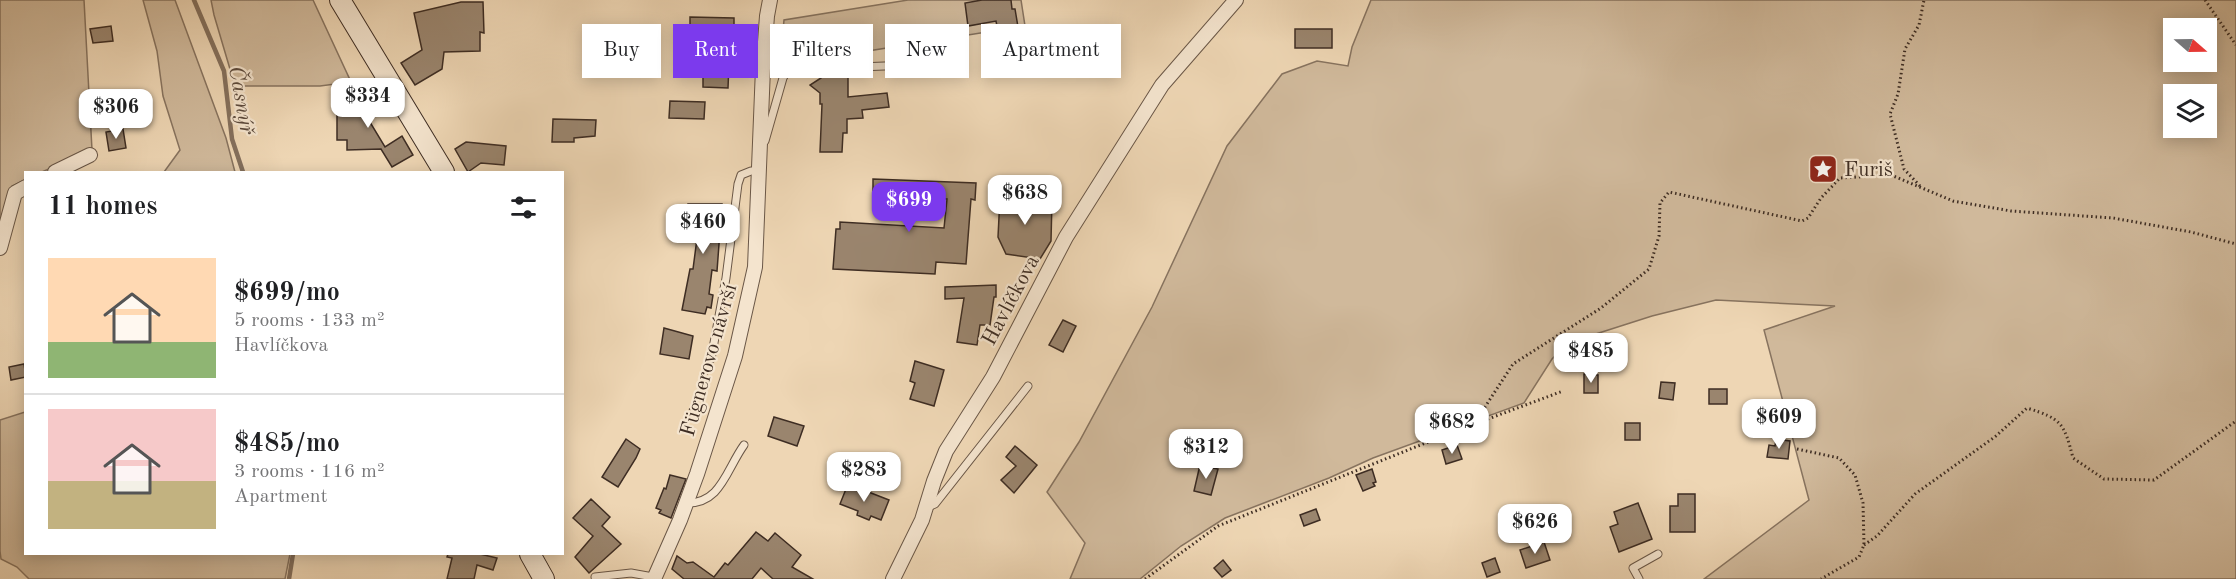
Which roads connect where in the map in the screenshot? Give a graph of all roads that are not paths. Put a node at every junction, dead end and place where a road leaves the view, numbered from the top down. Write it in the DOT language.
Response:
graph roads {
  1 [pos="340,0"];
  2 [pos="770,0"];
  3 [pos="1236,0"];
  4 [pos="885,66"];
  5 [pos="90,154"];
  6 [pos="760,165"];
  7 [pos="57,171"];
  8 [pos="443,171"];
  9 [pos="24,188"];
  10 [pos="0,248"];
  11 [pos="711,359"];
  12 [pos="1028,386"];
  13 [pos="744,446"];
  14 [pos="686,503"];
  15 [pos="926,508"];
  16 [pos="1658,554"];
  17 [pos="531,555"];
  18 [pos="594,577"];
  19 [pos="654,578"];
  20 [pos="544,579"];
  21 [pos="893,579"];
  22 [pos="1639,579"];
  1 -- 8 [label="main road"];
  2 -- 6 [label="street, Fügnerovo návrší"];
  3 -- 15 [label="street, Havlíčkova"];
  4 -- 6 [label="lane"];
  5 -- 7 [label="street"];
  6 -- 11 [label="lane"];
  6 -- 14 [label="street, Fügnerovo návrší"];
  9 -- 10 [label="street"];
  12 -- 15 [label="lane"];
  13 -- 14 [label="lane"];
  14 -- 19 [label="street, Fügnerovo návrší"];
  15 -- 21 [label="street, Havlíčkova"];
  16 -- 22 [label="lane"];
  17 -- 20 [label="main road"];
  18 -- 19 [label="lane"];
}
